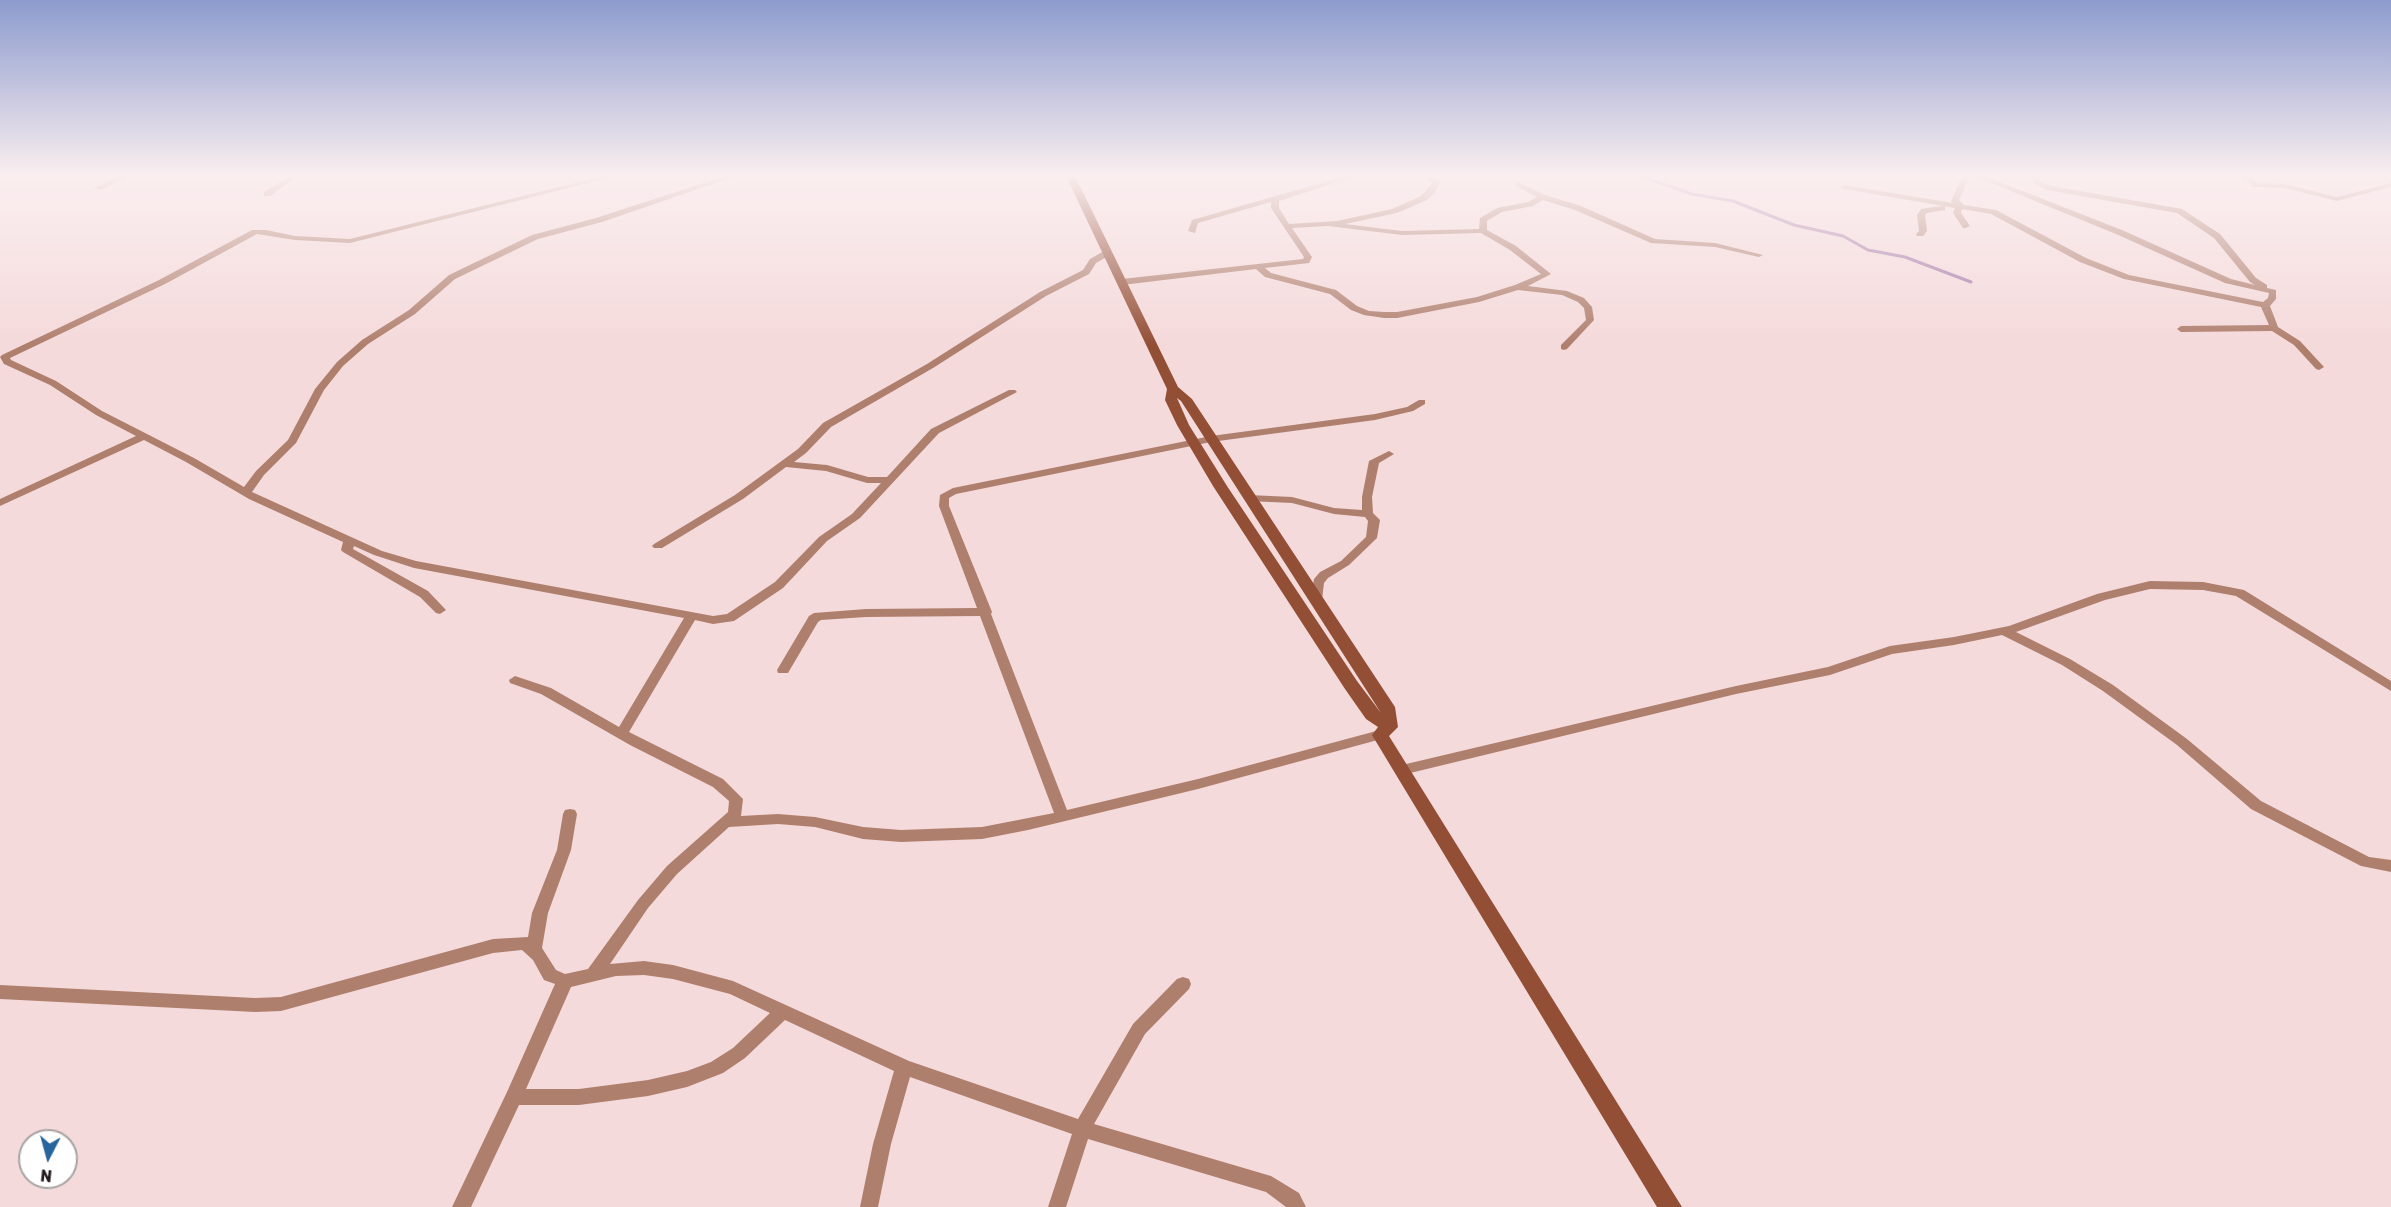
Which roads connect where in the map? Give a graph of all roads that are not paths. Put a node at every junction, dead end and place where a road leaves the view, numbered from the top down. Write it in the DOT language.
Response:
graph roads {
  1 [pos="254,232"];
  2 [pos="268,232"];
  3 [pos="385,232"];
  4 [pos="553,232"];
  5 [pos="1097,232"];
  6 [pos="1292,232"];
  7 [pos="1397,232"];
  8 [pos="1429,232"];
  9 [pos="1485,232"];
  10 [pos="1634,232"];
  11 [pos="2030,232"];
  12 [pos="2122,232"];
  13 [pos="2211,232"];
  14 [pos="1107,253"];
  15 [pos="1760,255"];
  16 [pos="1259,267"];
  17 [pos="1122,282"];
  18 [pos="1518,287"];
  19 [pos="2273,292"];
  20 [pos="2265,305"];
  21 [pos="2274,327"];
  22 [pos="2181,329"];
  23 [pos="1564,347"];
  24 [pos="2319,368"];
  25 [pos="1173,389"];
  26 [pos="1012,392"];
  27 [pos="1422,402"];
  28 [pos="145,436"];
  29 [pos="1211,439"];
  30 [pos="1193,442"];
  31 [pos="1389,454"];
  32 [pos="784,464"];
  33 [pos="890,480"];
  34 [pos="1239,482"];
  35 [pos="1220,486"];
  36 [pos="246,493"];
  37 [pos="1249,498"];
  38 [pos="0,503"];
  39 [pos="1368,514"];
  40 [pos="349,541"];
  41 [pos="658,546"];
  42 [pos="1316,600"];
  43 [pos="440,610"];
  44 [pos="986,612"];
  45 [pos="691,617"];
  46 [pos="2002,630"];
  47 [pos="783,670"];
  48 [pos="515,680"];
  49 [pos="2391,687"];
  50 [pos="1385,731"];
  51 [pos="621,734"];
  52 [pos="1402,770"];
  53 [pos="570,814"];
  54 [pos="1062,816"];
  55 [pos="727,822"];
  56 [pos="2390,868"];
  57 [pos="534,948"];
  58 [pos="593,975"];
  59 [pos="565,981"];
  60 [pos="1183,984"];
  61 [pos="0,992"];
  62 [pos="783,1011"];
  63 [pos="904,1066"];
  64 [pos="514,1097"];
  65 [pos="1082,1129"];
  66 [pos="461,1207"];
  67 [pos="869,1207"];
  68 [pos="1057,1207"];
  69 [pos="1297,1207"];
  70 [pos="1670,1207"];
  1 -- 28 [label="street"];
  2 -- 3 [label="street"];
  4 -- 36 [label="street"];
  5 -- 14 [label="street"];
  6 -- 16 [label="street"];
  7 -- 8 [label="street"];
  9 -- 18 [label="street"];
  10 -- 15 [label="street"];
  11 -- 20 [label="street"];
  12 -- 19 [label="street"];
  13 -- 19 [label="street"];
  14 -- 17 [label="street"];
  14 -- 32 [label="street"];
  16 -- 17 [label="street"];
  16 -- 18 [label="street"];
  17 -- 25 [label="street"];
  18 -- 23 [label="street"];
  19 -- 20 [label="street"];
  20 -- 21 [label="street"];
  21 -- 22 [label="street"];
  21 -- 24 [label="street"];
  25 -- 29 [label="street"];
  25 -- 30 [label="street"];
  26 -- 33 [label="street"];
  27 -- 29 [label="street"];
  28 -- 36 [label="street"];
  28 -- 38 [label="street"];
  29 -- 30 [label="street"];
  29 -- 34 [label="street"];
  30 -- 35 [label="street"];
  30 -- 44 [label="street"];
  31 -- 39 [label="street"];
  32 -- 33 [label="street"];
  32 -- 41 [label="street"];
  33 -- 45 [label="street"];
  34 -- 35 [label="street"];
  34 -- 37 [label="street"];
  35 -- 50 [label="street"];
  36 -- 40 [label="street"];
  37 -- 39 [label="street"];
  37 -- 42 [label="street"];
  39 -- 42 [label="street"];
  40 -- 43 [label="street"];
  40 -- 45 [label="street"];
  42 -- 50 [label="street"];
  44 -- 47 [label="street"];
  44 -- 54 [label="street"];
  45 -- 51 [label="street"];
  46 -- 49 [label="street"];
  46 -- 52 [label="street"];
  46 -- 56 [label="street"];
  48 -- 51 [label="street"];
  50 -- 52 [label="street"];
  50 -- 54 [label="street"];
  51 -- 55 [label="street"];
  52 -- 70 [label="street"];
  53 -- 57 [label="street"];
  54 -- 55 [label="street"];
  55 -- 58 [label="street"];
  57 -- 59 [label="street"];
  57 -- 61 [label="street"];
  58 -- 59 [label="street"];
  58 -- 62 [label="street"];
  59 -- 64 [label="street"];
  60 -- 65 [label="street"];
  62 -- 63 [label="street"];
  62 -- 64 [label="street"];
  63 -- 65 [label="street"];
  63 -- 67 [label="street"];
  64 -- 66 [label="street"];
  65 -- 68 [label="street"];
  65 -- 69 [label="street"];
}
